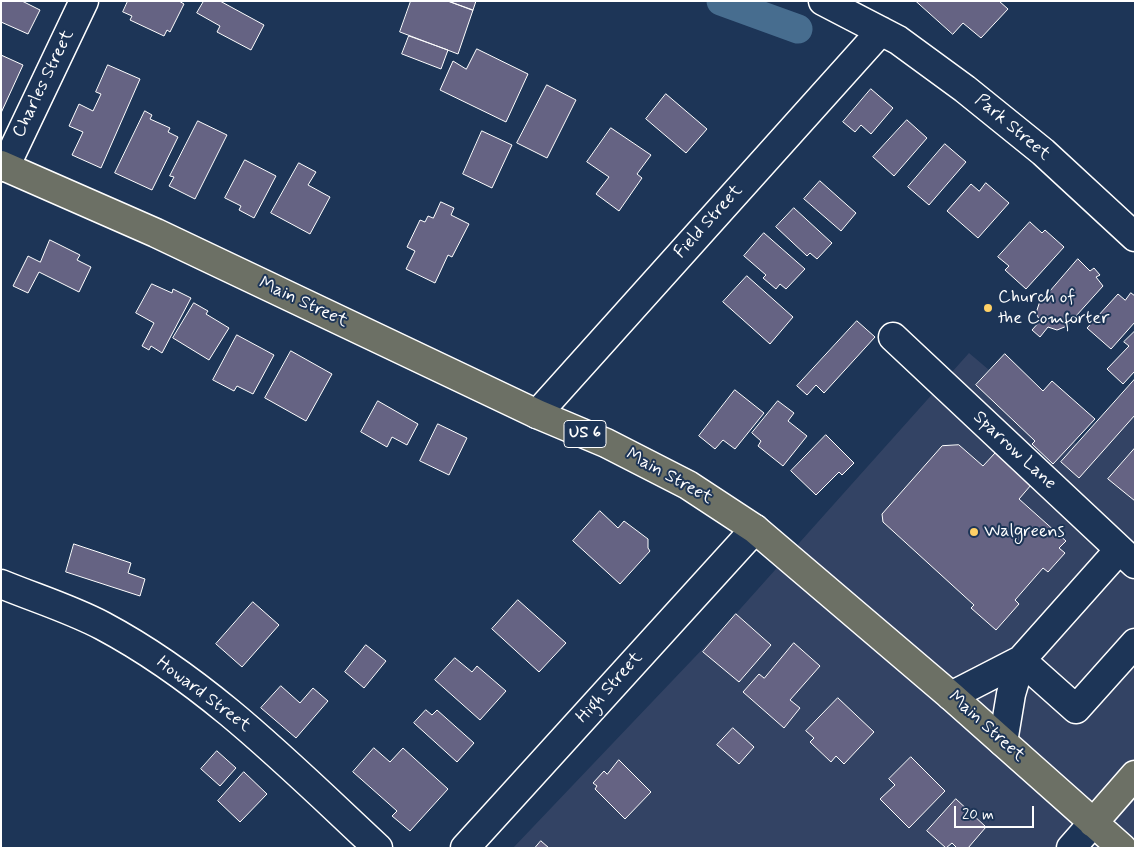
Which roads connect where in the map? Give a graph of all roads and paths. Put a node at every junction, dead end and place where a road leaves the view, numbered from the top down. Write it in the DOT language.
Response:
graph roads {
  1 [pos="84,1"];
  2 [pos="822,1"];
  3 [pos="881,31"];
  4 [pos="3,166"];
  5 [pos="1135,237"];
  6 [pos="893,337"];
  7 [pos="537,414"];
  8 [pos="755,529"];
  9 [pos="1127,557"];
  10 [pos="1,584"];
  11 [pos="1135,643"];
  12 [pos="1021,660"];
  13 [pos="951,696"];
  14 [pos="1003,742"];
  15 [pos="1135,775"];
  16 [pos="1093,823"];
  17 [pos="378,848"];
  18 [pos="465,848"];
  19 [pos="1071,848"];
  20 [pos="1122,848"];
  1 -- 4 [label="street, Charles Street"];
  2 -- 3 [label="street, Park Street"];
  3 -- 5 [label="street, Park Street"];
  3 -- 7 [label="street, Field Street"];
  4 -- 7 [label="main road, Main Street / US 6"];
  6 -- 9 [label="street, Sparrow Lane"];
  7 -- 8 [label="main road, Main Street / US 6"];
  8 -- 13 [label="main road, Main Street / US 6"];
  8 -- 18 [label="street, High Street"];
  9 -- 12 [label="street"];
  10 -- 17 [label="street, Howard Street"];
  11 -- 12 [label="street"];
  12 -- 13 [label="street"];
  12 -- 14 [label="street"];
  13 -- 14 [label="main road, Main Street / US 6"];
  14 -- 16 [label="main road, Main Street / US 6"];
  15 -- 16 [label="main road"];
  16 -- 19 [label="street"];
  16 -- 20 [label="main road, Main Street / US 6"];
}
